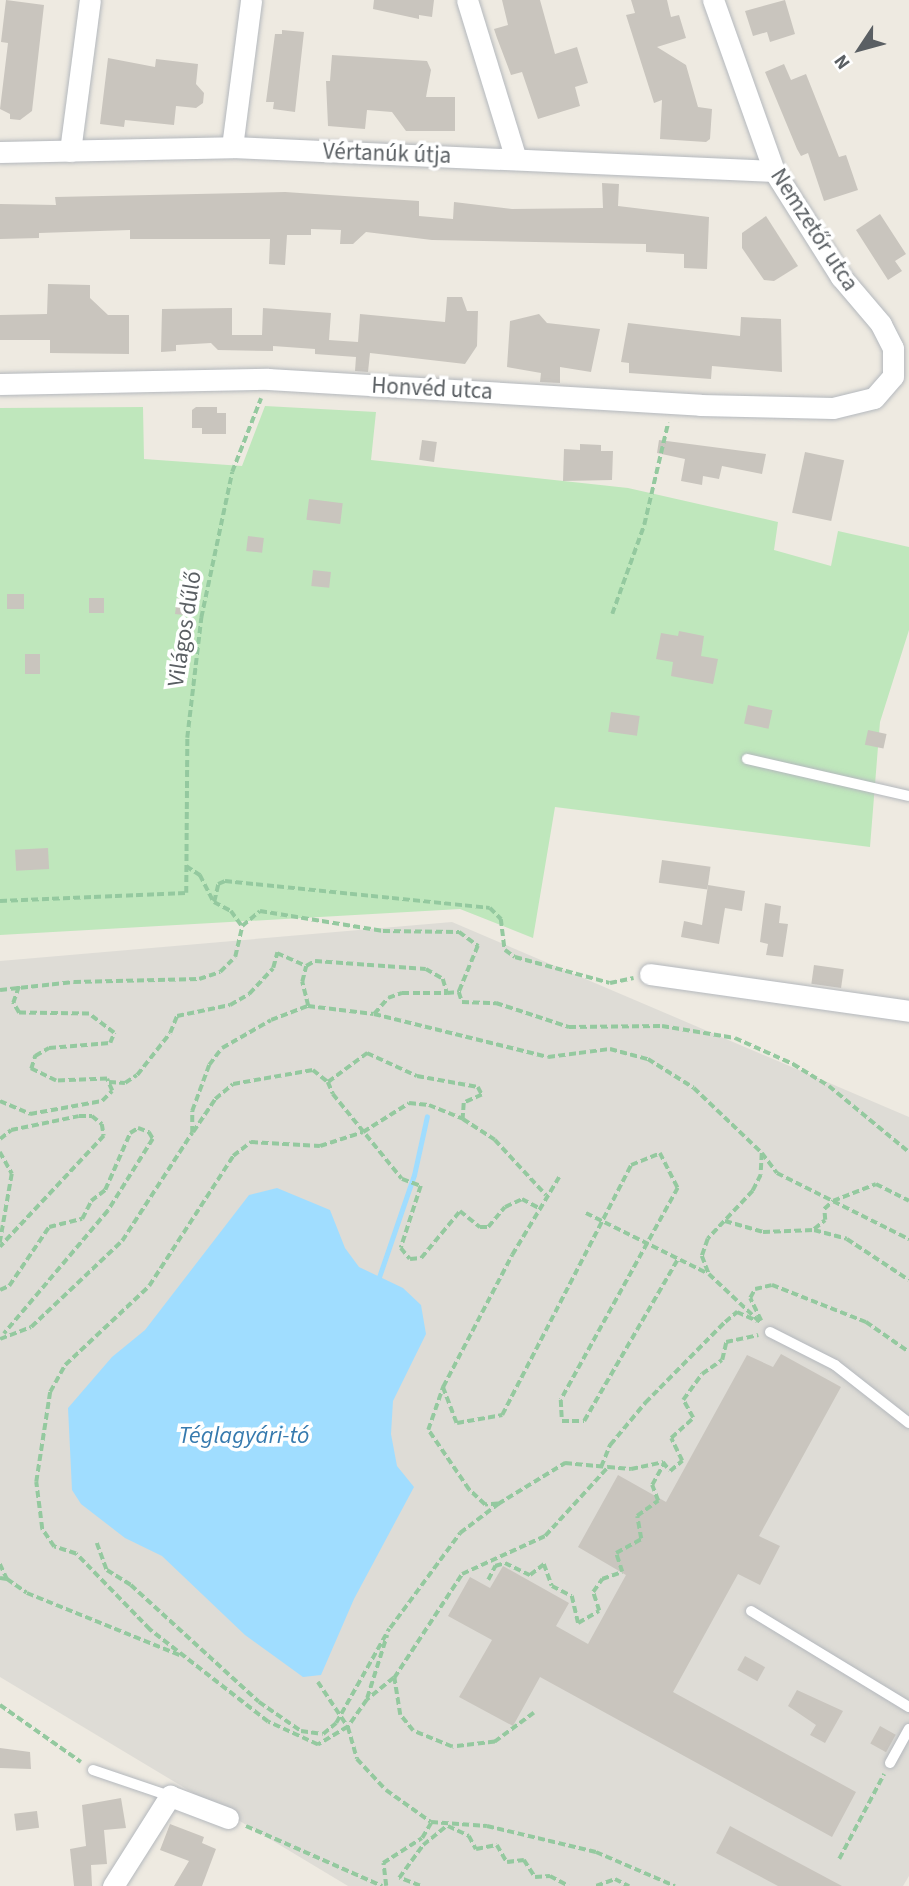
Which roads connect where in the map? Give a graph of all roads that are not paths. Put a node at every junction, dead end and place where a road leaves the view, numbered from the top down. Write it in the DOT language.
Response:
graph roads {
  1 [pos="90,0"];
  2 [pos="251,0"];
  3 [pos="467,0"];
  4 [pos="713,0"];
  5 [pos="232,147"];
  6 [pos="70,151"];
  7 [pos="0,152"];
  8 [pos="516,159"];
  9 [pos="774,171"];
  10 [pos="0,384"];
  11 [pos="864,402"];
  12 [pos="747,759"];
  13 [pos="909,796"];
  14 [pos="650,974"];
  15 [pos="909,1011"];
  16 [pos="770,1332"];
  17 [pos="909,1423"];
  18 [pos="751,1611"];
  19 [pos="909,1707"];
  20 [pos="909,1729"];
  21 [pos="890,1763"];
  22 [pos="93,1770"];
  23 [pos="170,1796"];
  24 [pos="228,1818"];
  25 [pos="113,1886"];
  1 -- 6 [label="street"];
  2 -- 5 [label="street"];
  3 -- 8 [label="street"];
  4 -- 9 [label="street, Nemzetőr utca"];
  5 -- 6 [label="street, Vértanúk útja"];
  5 -- 8 [label="street, Vértanúk útja"];
  6 -- 7 [label="street, Vértanúk útja"];
  8 -- 9 [label="street, Vértanúk útja"];
  9 -- 11 [label="street, Nemzetőr utca"];
  10 -- 11 [label="street, Honvéd utca"];
  12 -- 13 [label="lane"];
  14 -- 15 [label="street"];
  16 -- 17 [label="lane"];
  18 -- 19 [label="lane"];
  20 -- 21 [label="lane"];
  22 -- 23 [label="lane"];
  23 -- 24 [label="street"];
  23 -- 25 [label="street"];
}
